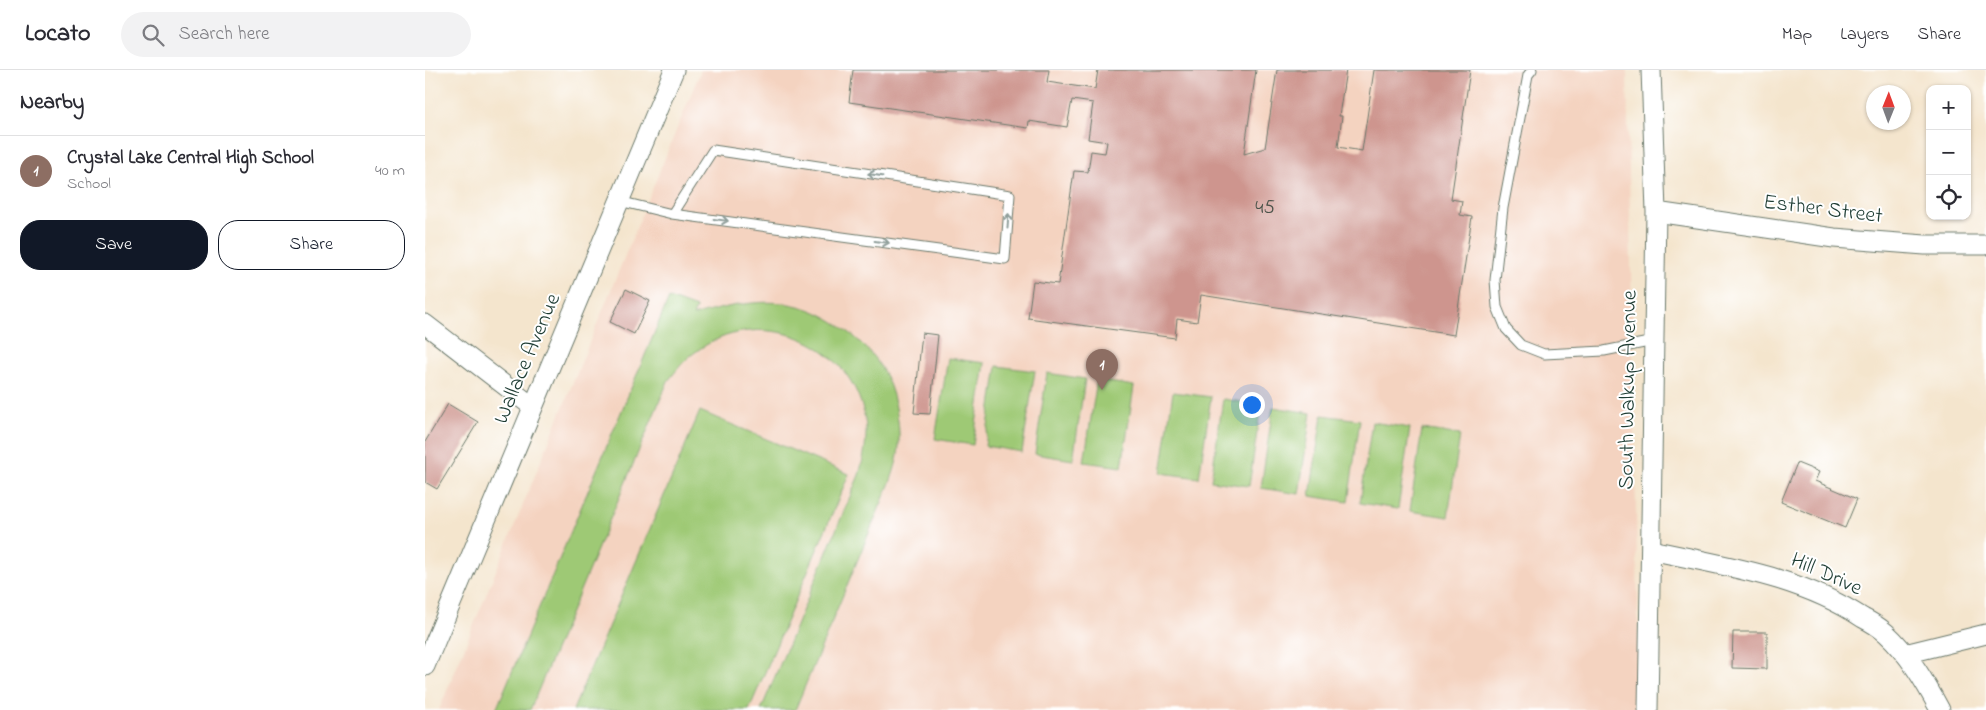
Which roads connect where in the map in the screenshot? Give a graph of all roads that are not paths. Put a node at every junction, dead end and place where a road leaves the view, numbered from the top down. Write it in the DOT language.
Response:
graph roads {
  1 [pos="674,70"];
  2 [pos="1532,70"];
  3 [pos="1651,70"];
  4 [pos="619,201"];
  5 [pos="1656,212"];
  6 [pos="672,214"];
  7 [pos="1986,245"];
  8 [pos="425,324"];
  9 [pos="1654,341"];
  10 [pos="533,407"];
  11 [pos="1651,550"];
  12 [pos="1986,634"];
  13 [pos="1905,654"];
  14 [pos="425,666"];
  15 [pos="1648,710"];
  16 [pos="1940,710"];
  1 -- 4 [label="street, Wallace Avenue"];
  2 -- 9 [label="lane"];
  3 -- 5 [label="street, South Walkup Avenue"];
  4 -- 6 [label="lane"];
  4 -- 10 [label="street, Wallace Avenue"];
  5 -- 7 [label="street, Esther Street"];
  5 -- 9 [label="street, South Walkup Avenue"];
  6 -- 6 [label="lane, one-way"];
  8 -- 10 [label="street"];
  9 -- 11 [label="street, South Walkup Avenue"];
  10 -- 14 [label="street, Wallace Avenue"];
  11 -- 13 [label="street, Hill Drive"];
  11 -- 15 [label="street, South Walkup Avenue"];
  12 -- 13 [label="street"];
  13 -- 16 [label="street, Hill Drive"];
}
